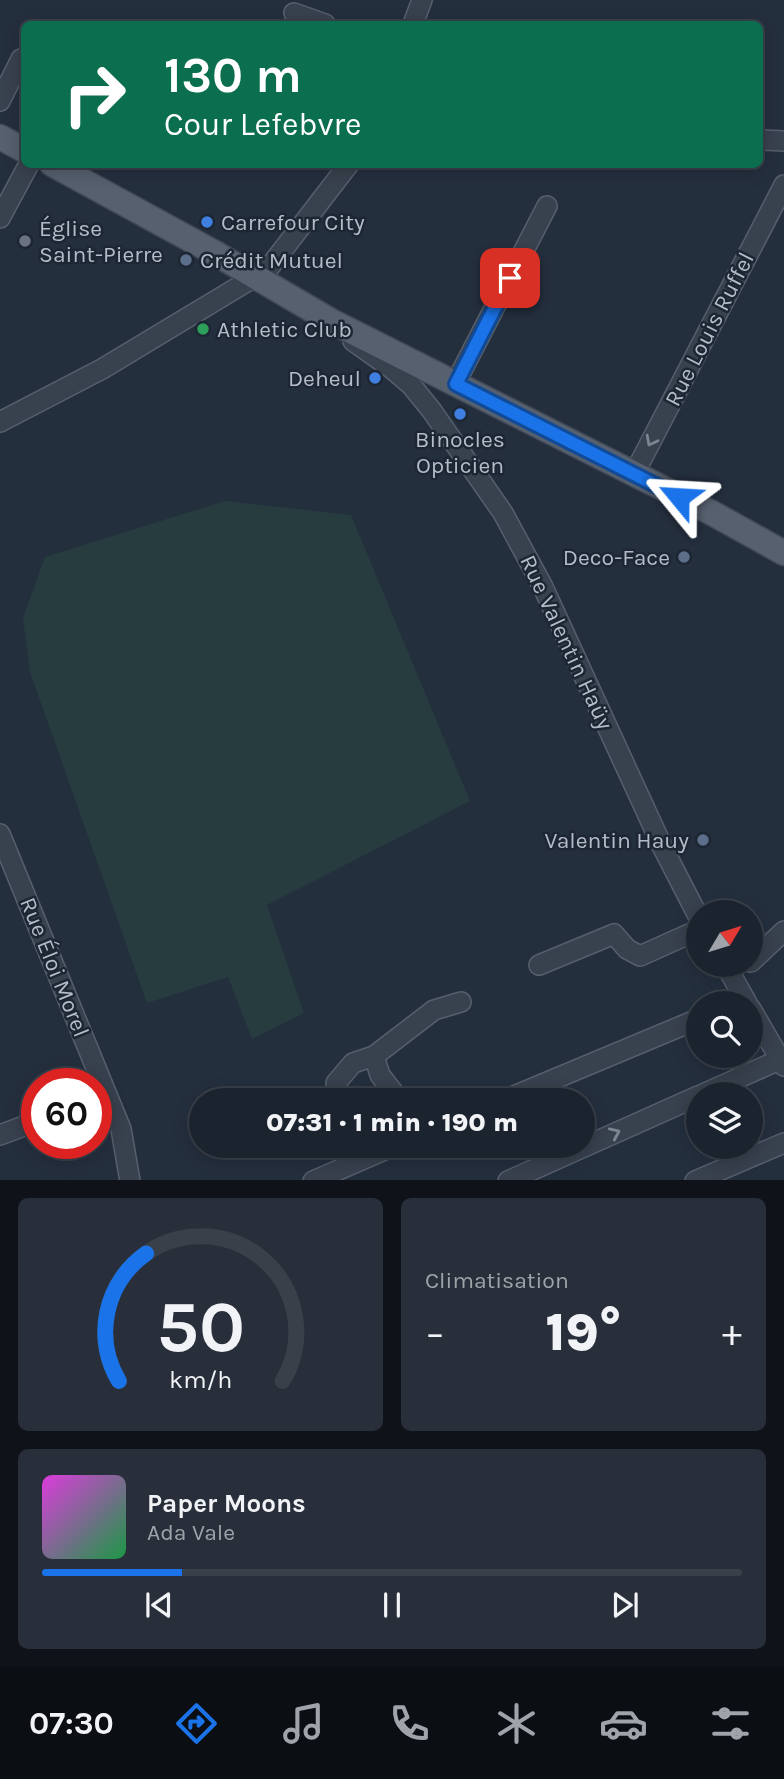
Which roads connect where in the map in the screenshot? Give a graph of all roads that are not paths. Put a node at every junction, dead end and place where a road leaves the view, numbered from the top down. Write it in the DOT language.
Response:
graph roads {
  1 [pos="422,0"];
  2 [pos="294,13"];
  3 [pos="317,21"];
  4 [pos="414,21"];
  5 [pos="21,59"];
  6 [pos="0,101"];
  7 [pos="0,137"];
  8 [pos="763,140"];
  9 [pos="784,141"];
  10 [pos="21,148"];
  11 [pos="27,168"];
  12 [pos="59,168"];
  13 [pos="346,168"];
  14 [pos="784,185"];
  15 [pos="547,206"];
  16 [pos="0,218"];
  17 [pos="256,277"];
  18 [pos="331,321"];
  19 [pos="444,379"];
  20 [pos="426,403"];
  21 [pos="0,422"];
  22 [pos="634,474"];
  23 [pos="784,553"];
  24 [pos="0,834"];
  25 [pos="690,900"];
  26 [pos="784,931"];
  27 [pos="686,935"];
  28 [pos="763,951"];
  29 [pos="539,965"];
  30 [pos="461,1002"];
  31 [pos="686,1023"];
  32 [pos="763,1032"];
  33 [pos="374,1056"];
  34 [pos="782,1063"];
  35 [pos="91,1068"];
  36 [pos="733,1082"];
  37 [pos="336,1083"];
  38 [pos="390,1088"];
  39 [pos="533,1088"];
  40 [pos="686,1101"];
  41 [pos="112,1114"];
  42 [pos="21,1127"];
  43 [pos="0,1135"];
  44 [pos="784,1143"];
  45 [pos="366,1158"];
  46 [pos="130,1180"];
  47 [pos="315,1180"];
  48 [pos="510,1180"];
  49 [pos="697,1180"];
  1 -- 4 [label="street"];
  2 -- 3 [label="street"];
  5 -- 6 [label="street"];
  7 -- 10 [label="main road"];
  8 -- 9 [label="street"];
  11 -- 16 [label="street"];
  12 -- 17 [label="main road"];
  13 -- 17 [label="street"];
  14 -- 22 [label="street, Rue Louis Ruffel, one-way"];
  15 -- 19 [label="street"];
  17 -- 18 [label="main road"];
  17 -- 21 [label="street"];
  18 -- 19 [label="main road"];
  18 -- 20 [label="street, Rue Valentin Haüy"];
  19 -- 20 [label="street"];
  19 -- 22 [label="main road"];
  20 -- 25 [label="street, Rue Valentin Haüy"];
  22 -- 23 [label="main road"];
  24 -- 35 [label="street, Rue Éloi Morel"];
  26 -- 28 [label="street"];
  27 -- 29 [label="street"];
  30 -- 33 [label="street"];
  31 -- 39 [label="street"];
  32 -- 34 [label="street"];
  33 -- 37 [label="street"];
  33 -- 38 [label="street"];
  34 -- 36 [label="street"];
  48 -- 40 [label="street, one-way"];
  41 -- 46 [label="street, Rue Éloi Morel"];
  42 -- 43 [label="street"];
  44 -- 49 [label="street"];
  45 -- 47 [label="street"];
}
